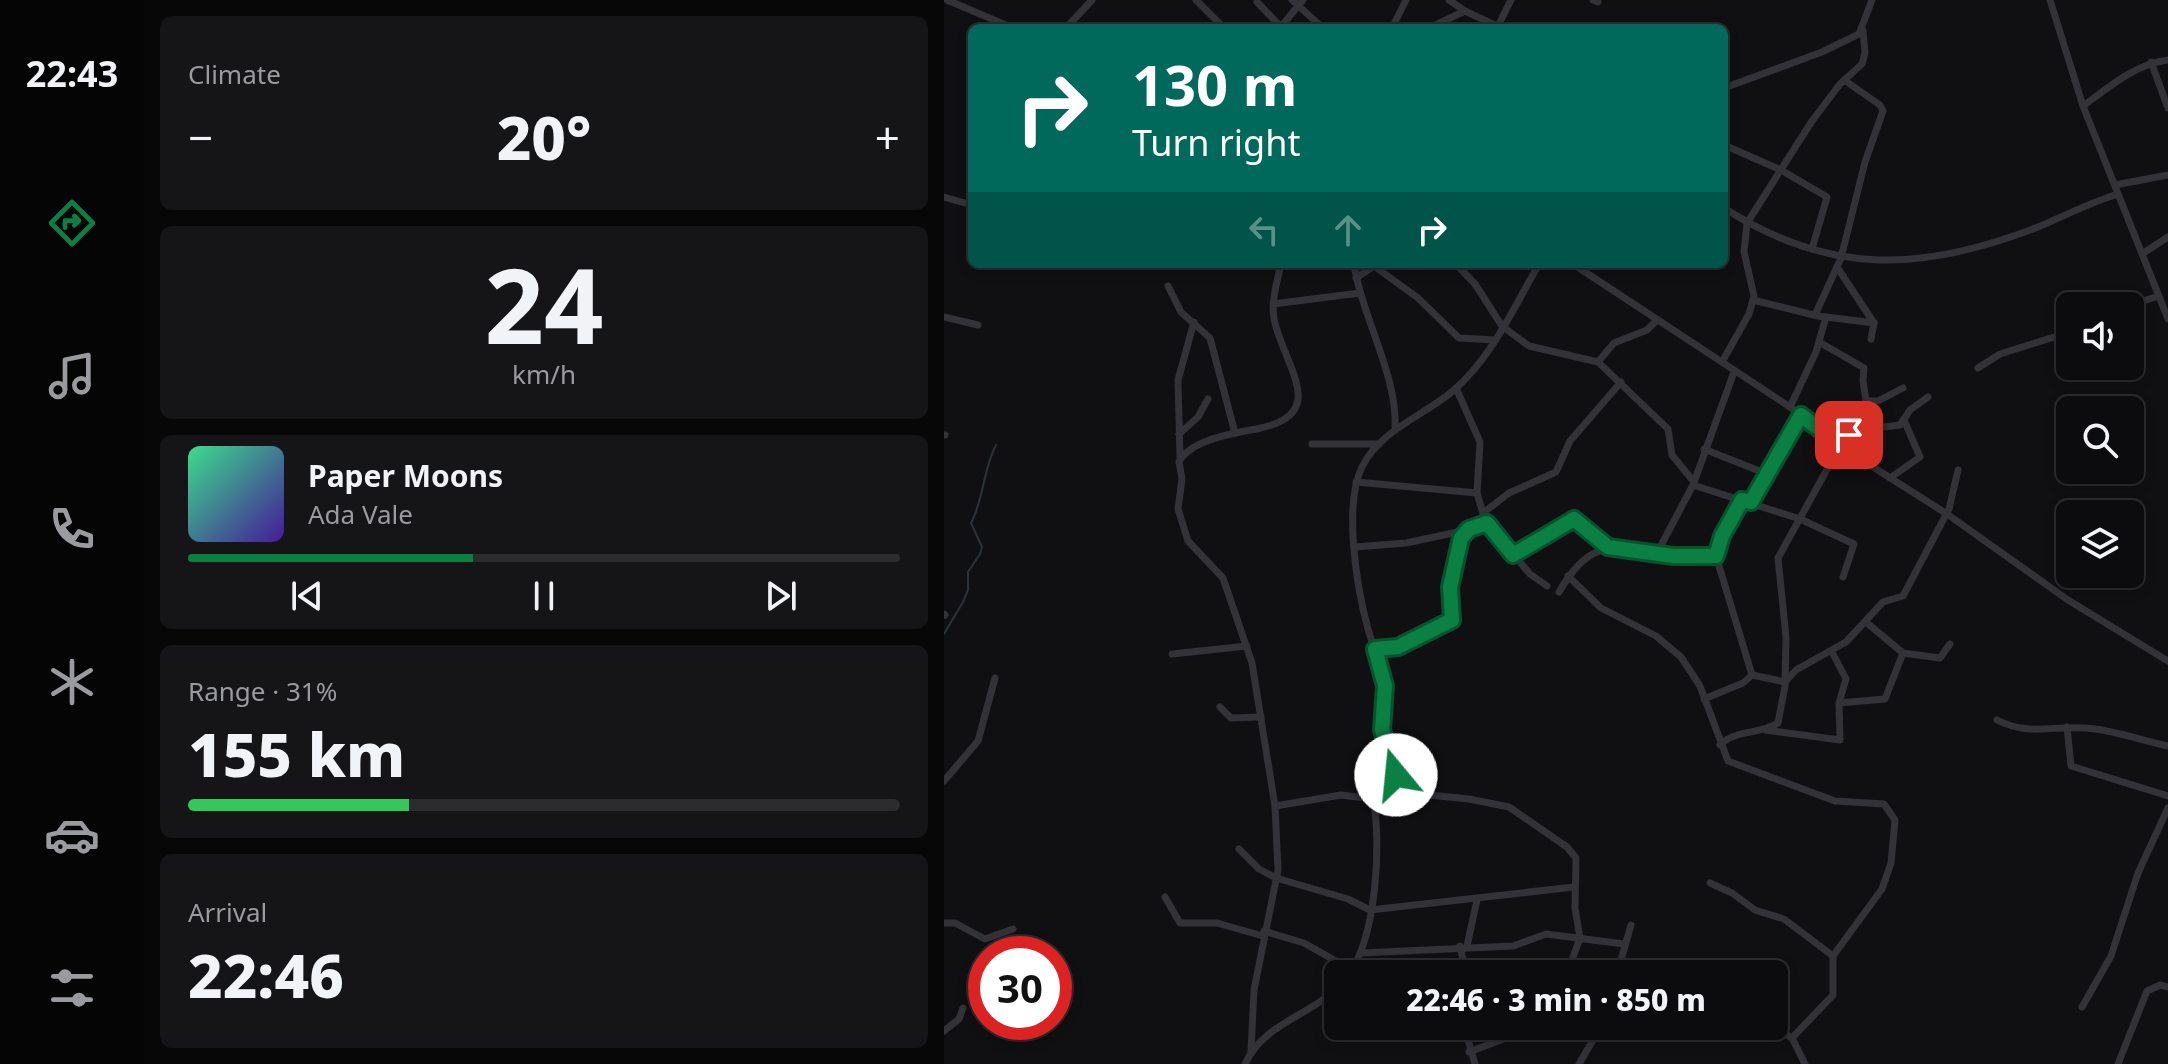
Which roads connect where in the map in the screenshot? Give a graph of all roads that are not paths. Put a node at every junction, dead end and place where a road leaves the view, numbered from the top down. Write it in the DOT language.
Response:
graph roads {
  1 [pos="947,0"];
  2 [pos="1092,0"];
  3 [pos="1196,0"];
  4 [pos="1292,0"];
  5 [pos="1511,0"];
  6 [pos="1872,0"];
  7 [pos="2050,0"];
  8 [pos="1404,1"];
  9 [pos="1451,1"];
  10 [pos="1257,2"];
  11 [pos="1300,4"];
  12 [pos="1465,11"];
  13 [pos="1004,24"];
  14 [pos="1070,24"];
  15 [pos="1220,24"];
  16 [pos="1276,24"];
  17 [pos="1283,24"];
  18 [pos="1319,24"];
  19 [pos="1395,24"];
  20 [pos="1437,24"];
  21 [pos="1491,24"];
  22 [pos="1501,24"];
  23 [pos="1863,31"];
  24 [pos="2168,60"];
  25 [pos="2151,62"];
  26 [pos="1844,80"];
  27 [pos="1728,87"];
  28 [pos="2083,106"];
  29 [pos="2168,108"];
  30 [pos="1728,147"];
  31 [pos="1781,170"];
  32 [pos="2168,175"];
  33 [pos="2115,185"];
  34 [pos="2118,194"];
  35 [pos="944,197"];
  36 [pos="968,205"];
  37 [pos="1728,211"];
  38 [pos="1747,223"];
  39 [pos="2168,237"];
  40 [pos="1812,249"];
  41 [pos="2142,254"];
  42 [pos="1839,263"];
  43 [pos="1280,268"];
  44 [pos="1355,268"];
  45 [pos="1371,268"];
  46 [pos="1379,268"];
  47 [pos="1460,268"];
  48 [pos="1537,268"];
  49 [pos="1579,268"];
  50 [pos="1356,278"];
  51 [pos="1168,286"];
  52 [pos="1360,293"];
  53 [pos="2159,296"];
  54 [pos="1753,300"];
  55 [pos="2144,301"];
  56 [pos="1273,304"];
  57 [pos="1815,315"];
  58 [pos="944,317"];
  59 [pos="1826,317"];
  60 [pos="2168,319"];
  61 [pos="1656,321"];
  62 [pos="1194,322"];
  63 [pos="1874,323"];
  64 [pos="978,325"];
  65 [pos="1502,326"];
  66 [pos="2056,336"];
  67 [pos="1871,339"];
  68 [pos="1495,340"];
  69 [pos="1819,342"];
  70 [pos="1598,362"];
  71 [pos="1722,362"];
  72 [pos="1978,368"];
  73 [pos="1734,372"];
  74 [pos="1621,382"];
  75 [pos="1456,388"];
  76 [pos="1903,388"];
  77 [pos="1928,397"];
  78 [pos="1208,399"];
  79 [pos="1866,401"];
  80 [pos="1790,407"];
  81 [pos="1801,415"];
  82 [pos="1904,420"];
  83 [pos="1395,428"];
  84 [pos="1868,429"];
  85 [pos="1235,433"];
  86 [pos="1179,434"];
  87 [pos="1832,439"];
  88 [pos="1312,444"];
  89 [pos="1379,444"];
  90 [pos="1840,446"];
  91 [pos="1704,449"];
  92 [pos="1180,458"];
  93 [pos="1958,470"];
  94 [pos="1767,474"];
  95 [pos="1890,478"];
  96 [pos="1356,482"];
  97 [pos="1693,483"];
  98 [pos="1477,493"];
  99 [pos="1746,501"];
  100 [pos="1483,513"];
  101 [pos="1947,514"];
  102 [pos="1800,519"];
  103 [pos="1487,523"];
  104 [pos="1469,529"];
  105 [pos="1355,547"];
  106 [pos="1608,547"];
  107 [pos="1657,553"];
  108 [pos="1513,555"];
  109 [pos="1716,556"];
  110 [pos="1568,576"];
  111 [pos="1843,577"];
  112 [pos="1547,586"];
  113 [pos="1559,592"];
  114 [pos="1867,623"];
  115 [pos="1950,644"];
  116 [pos="1247,646"];
  117 [pos="1375,649"];
  118 [pos="1832,652"];
  119 [pos="1903,653"];
  120 [pos="1172,654"];
  121 [pos="2168,661"];
  122 [pos="1752,675"];
  123 [pos="995,678"];
  124 [pos="1785,682"];
  125 [pos="1704,699"];
  126 [pos="1839,703"];
  127 [pos="1220,707"];
  128 [pos="1261,717"];
  129 [pos="1997,720"];
  130 [pos="2067,727"];
  131 [pos="1765,730"];
  132 [pos="1720,745"];
  133 [pos="2168,746"];
  134 [pos="944,781"];
  135 [pos="1396,795"];
  136 [pos="2168,796"];
  137 [pos="1373,799"];
  138 [pos="1275,806"];
  139 [pos="2168,808"];
  140 [pos="1239,849"];
  141 [pos="1276,878"];
  142 [pos="1710,883"];
  143 [pos="1574,887"];
  144 [pos="1165,897"];
  145 [pos="1477,900"];
  146 [pos="1370,910"];
  147 [pos="944,923"];
  148 [pos="1631,925"];
  149 [pos="1013,929"];
  150 [pos="1264,934"];
  151 [pos="1580,938"];
  152 [pos="1624,944"];
  153 [pos="1464,946"];
  154 [pos="1361,953"];
  155 [pos="1833,956"];
  156 [pos="1331,960"];
  157 [pos="1357,960"];
  158 [pos="1465,960"];
  159 [pos="1573,960"];
  160 [pos="1620,960"];
  161 [pos="2168,987"];
  162 [pos="1324,1001"];
  163 [pos="2082,1007"];
  164 [pos="963,1008"];
  165 [pos="944,1031"];
  166 [pos="1788,1035"];
  167 [pos="1792,1038"];
  168 [pos="1467,1040"];
  169 [pos="1501,1040"];
  170 [pos="1593,1040"];
  171 [pos="1251,1051"];
  172 [pos="1469,1052"];
  173 [pos="1245,1064"];
  174 [pos="1475,1064"];
  175 [pos="1579,1064"];
  176 [pos="1805,1064"];
  177 [pos="2118,1064"];
  1 -- 13 [label="street"];
  2 -- 14 [label="street"];
  3 -- 15 [label="street"];
  4 -- 11 [label="street"];
  5 -- 22 [label="street"];
  6 -- 23 [label="street"];
  7 -- 28 [label="street"];
  8 -- 19 [label="street"];
  9 -- 12 [label="street"];
  10 -- 16 [label="street"];
  11 -- 17 [label="street"];
  11 -- 18 [label="street"];
  12 -- 20 [label="street"];
  12 -- 21 [label="street"];
  23 -- 26 [label="street"];
  23 -- 27 [label="street"];
  24 -- 25 [label="street"];
  25 -- 28 [label="street"];
  25 -- 29 [label="street"];
  26 -- 31 [label="street"];
  26 -- 42 [label="street"];
  28 -- 33 [label="street"];
  30 -- 31 [label="street"];
  31 -- 38 [label="street"];
  31 -- 40 [label="street"];
  32 -- 33 [label="street"];
  33 -- 34 [label="street"];
  34 -- 41 [label="street"];
  34 -- 42 [label="street"];
  35 -- 36 [label="street"];
  37 -- 38 [label="street"];
  38 -- 40 [label="street"];
  38 -- 54 [label="street"];
  39 -- 41 [label="street"];
  40 -- 42 [label="street"];
  41 -- 53 [label="street"];
  42 -- 57 [label="street"];
  42 -- 63 [label="street"];
  43 -- 56 [label="street"];
  44 -- 50 [label="street"];
  45 -- 50 [label="street"];
  46 -- 68 [label="street"];
  47 -- 65 [label="street"];
  48 -- 65 [label="street"];
  49 -- 61 [label="street"];
  50 -- 52 [label="street"];
  51 -- 62 [label="street"];
  52 -- 56 [label="street"];
  52 -- 83 [label="street"];
  53 -- 55 [label="street"];
  53 -- 60 [label="street"];
  54 -- 57 [label="street"];
  54 -- 71 [label="street"];
  56 -- 85 [label="street"];
  57 -- 59 [label="street"];
  58 -- 64 [label="street"];
  59 -- 63 [label="street"];
  59 -- 69 [label="street"];
  61 -- 70 [label="street"];
  61 -- 71 [label="street"];
  62 -- 85 [label="street"];
  62 -- 86 [label="street"];
  63 -- 67 [label="street"];
  65 -- 68 [label="street"];
  65 -- 70 [label="street"];
  66 -- 72 [label="street"];
  68 -- 75 [label="street"];
  69 -- 79 [label="street"];
  69 -- 80 [label="street"];
  70 -- 74 [label="street"];
  71 -- 73 [label="street"];
  73 -- 80 [label="street"];
  73 -- 91 [label="street"];
  74 -- 97 [label="street"];
  74 -- 100 [label="street"];
  75 -- 83 [label="street"];
  75 -- 98 [label="street"];
  76 -- 79 [label="street"];
  77 -- 82 [label="street"];
  78 -- 86 [label="street"];
  79 -- 84 [label="street"];
  80 -- 81 [label="street"];
  81 -- 87 [label="street"];
  81 -- 94 [label="street"];
  82 -- 84 [label="street"];
  82 -- 95 [label="street"];
  83 -- 89 [label="street"];
  84 -- 87 [label="street"];
  85 -- 92 [label="street"];
  86 -- 92 [label="street"];
  87 -- 90 [label="street"];
  88 -- 89 [label="street"];
  89 -- 96 [label="street"];
  90 -- 95 [label="street"];
  90 -- 102 [label="street"];
  91 -- 94 [label="street"];
  91 -- 97 [label="street"];
  92 -- 116 [label="street"];
  93 -- 101 [label="street"];
  94 -- 99 [label="street"];
  95 -- 101 [label="street"];
  96 -- 98 [label="street"];
  96 -- 105 [label="street"];
  97 -- 99 [label="street"];
  97 -- 107 [label="street"];
  98 -- 100 [label="street"];
  99 -- 102 [label="street"];
  99 -- 109 [label="street"];
  100 -- 103 [label="street"];
  101 -- 114 [label="street"];
  101 -- 121 [label="street"];
  102 -- 111 [label="street"];
  102 -- 124 [label="street"];
  103 -- 104 [label="street"];
  103 -- 108 [label="street"];
  104 -- 105 [label="street"];
  104 -- 117 [label="street"];
  105 -- 117 [label="street"];
  106 -- 107 [label="street"];
  106 -- 108 [label="street"];
  106 -- 110 [label="street"];
  107 -- 109 [label="street"];
  108 -- 112 [label="street"];
  109 -- 122 [label="street"];
  110 -- 113 [label="street"];
  110 -- 125 [label="street"];
  114 -- 118 [label="street"];
  114 -- 119 [label="street"];
  115 -- 119 [label="street"];
  116 -- 120 [label="street"];
  116 -- 128 [label="street"];
  117 -- 135 [label="street"];
  118 -- 124 [label="street"];
  118 -- 126 [label="street"];
  119 -- 126 [label="street"];
  122 -- 124 [label="street"];
  122 -- 125 [label="street"];
  123 -- 134 [label="street"];
  124 -- 131 [label="street"];
  125 -- 132 [label="street"];
  126 -- 131 [label="street"];
  127 -- 128 [label="street"];
  128 -- 138 [label="street"];
  129 -- 130 [label="street"];
  130 -- 133 [label="street"];
  130 -- 136 [label="street"];
  131 -- 132 [label="street"];
  132 -- 155 [label="street"];
  135 -- 137 [label="street"];
  135 -- 143 [label="street"];
  137 -- 138 [label="street"];
  137 -- 146 [label="street"];
  138 -- 141 [label="street"];
  139 -- 163 [label="street"];
  140 -- 141 [label="street"];
  141 -- 146 [label="street"];
  141 -- 150 [label="street"];
  142 -- 155 [label="street"];
  143 -- 145 [label="street"];
  143 -- 151 [label="street"];
  144 -- 150 [label="street"];
  145 -- 146 [label="street"];
  145 -- 153 [label="street"];
  146 -- 154 [label="street"];
  147 -- 149 [label="street"];
  148 -- 152 [label="street"];
  150 -- 156 [label="street"];
  150 -- 171 [label="street"];
  151 -- 152 [label="street"];
  151 -- 153 [label="street"];
  151 -- 159 [label="street"];
  152 -- 160 [label="street"];
  153 -- 154 [label="street"];
  153 -- 158 [label="street"];
  154 -- 157 [label="street"];
  155 -- 167 [label="street"];
  161 -- 177 [label="street"];
  162 -- 171 [label="street"];
  164 -- 165 [label="street"];
  166 -- 167 [label="street"];
  167 -- 176 [label="street"];
  168 -- 172 [label="street"];
  169 -- 172 [label="street"];
  170 -- 175 [label="street"];
  171 -- 173 [label="street"];
  172 -- 174 [label="street"];
}
